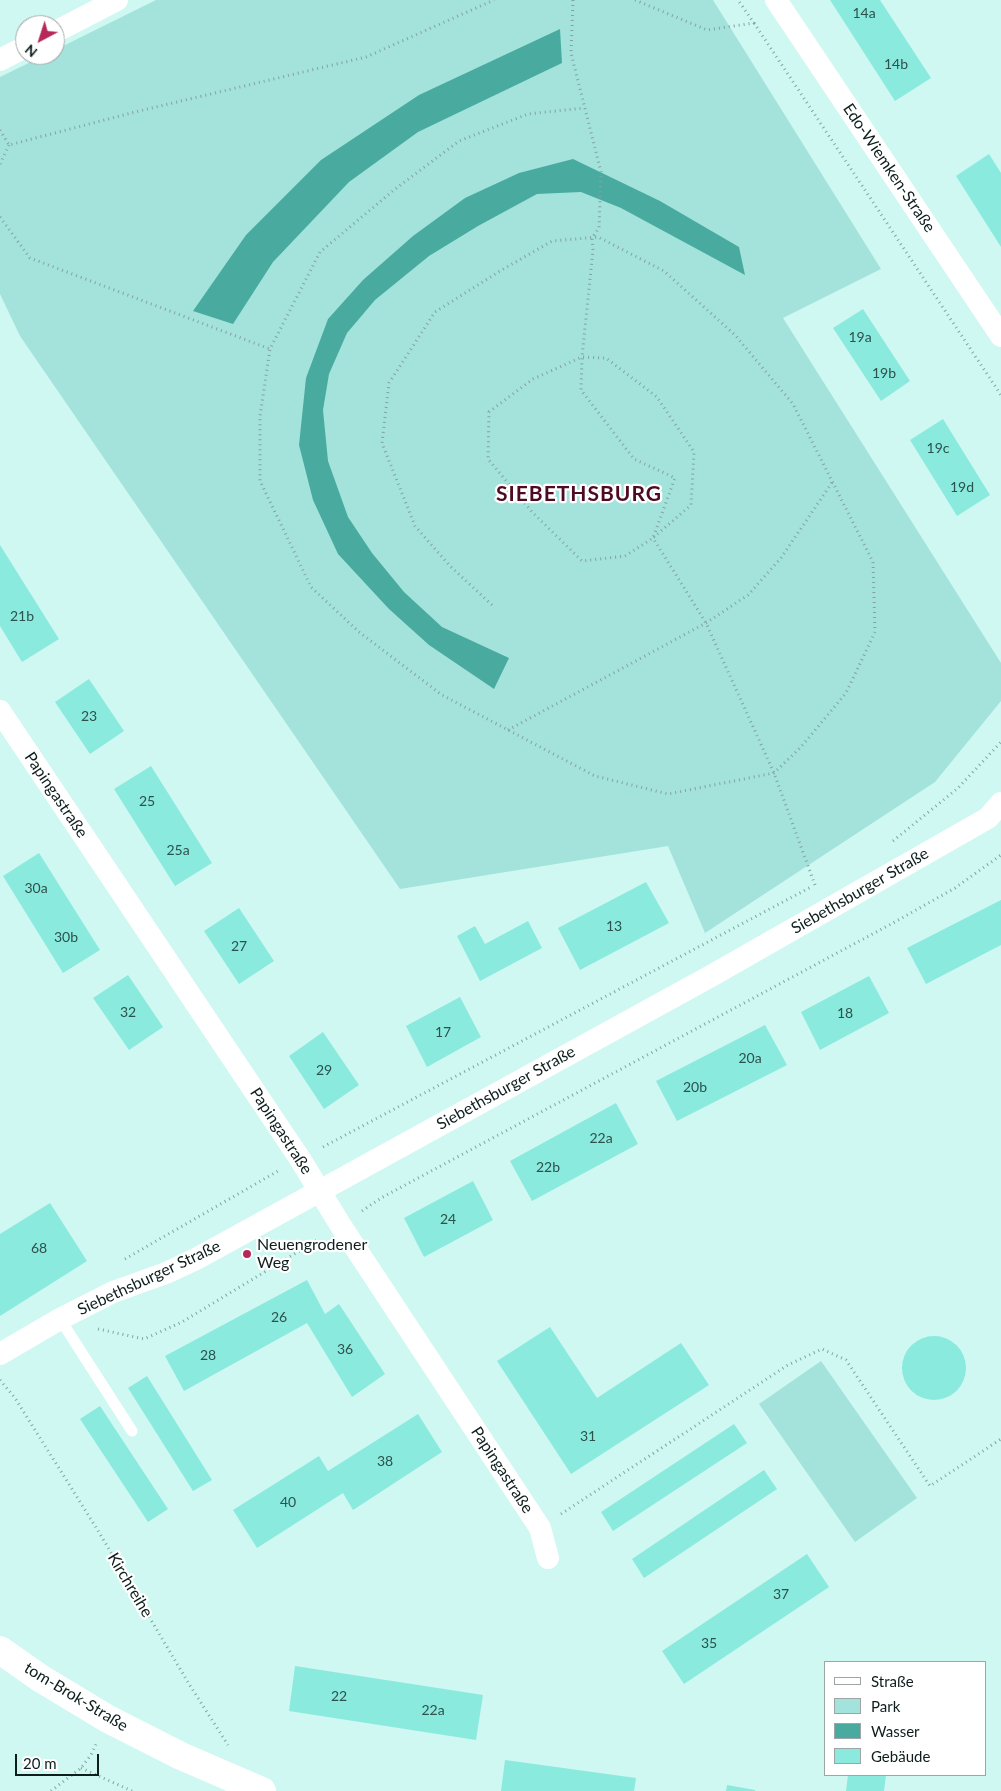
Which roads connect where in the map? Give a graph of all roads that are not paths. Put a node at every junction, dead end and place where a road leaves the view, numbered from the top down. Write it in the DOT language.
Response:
graph roads {
  1 [pos="117,0"];
  2 [pos="776,0"];
  3 [pos="65,27"];
  4 [pos="15,52"];
  5 [pos="0,60"];
  6 [pos="1001,336"];
  7 [pos="0,711"];
  8 [pos="1001,803"];
  9 [pos="319,1190"];
  10 [pos="66,1328"];
  11 [pos="0,1354"];
  12 [pos="132,1431"];
  13 [pos="548,1558"];
  14 [pos="0,1650"];
  15 [pos="259,1790"];
  1 -- 3 [label="street"];
  2 -- 6 [label="street, Edo-Wiemken-Straße"];
  4 -- 5 [label="street"];
  7 -- 9 [label="street, Papingastraße"];
  8 -- 9 [label="street, Siebethsburger Straße"];
  9 -- 10 [label="street, Siebethsburger Straße"];
  9 -- 13 [label="street, Papingastraße"];
  10 -- 11 [label="street, Siebethsburger Straße"];
  10 -- 12 [label="lane"];
  14 -- 15 [label="street, tom-Brok-Straße"];
}
